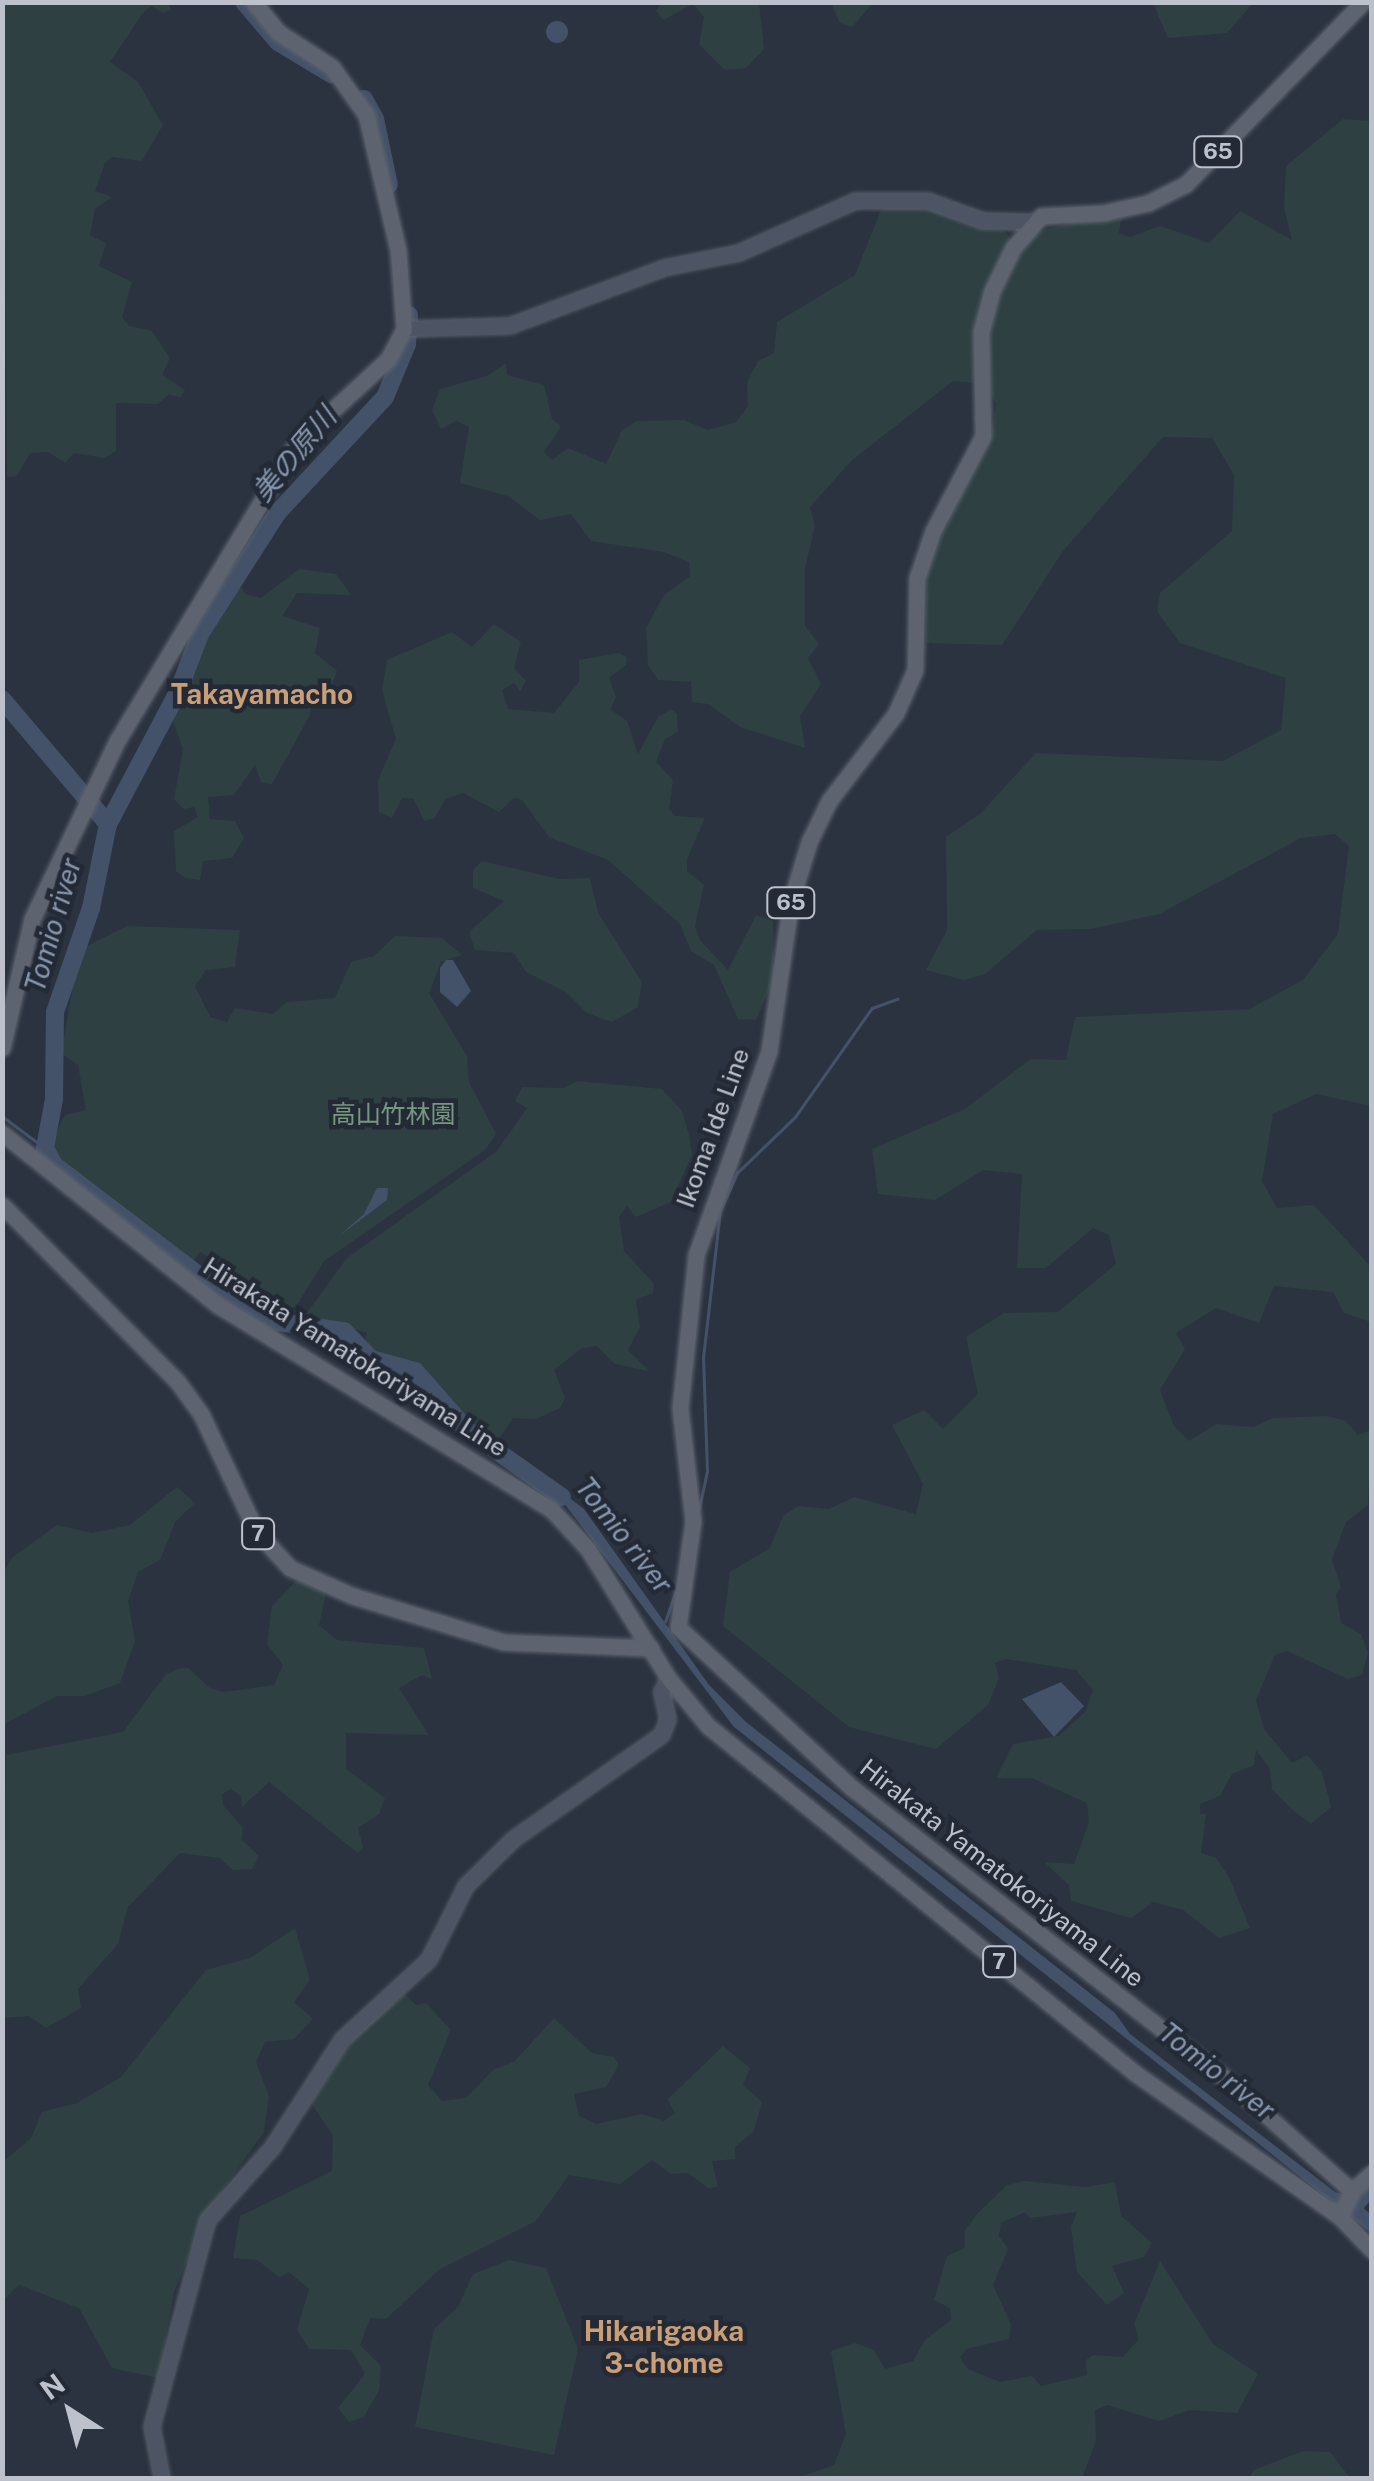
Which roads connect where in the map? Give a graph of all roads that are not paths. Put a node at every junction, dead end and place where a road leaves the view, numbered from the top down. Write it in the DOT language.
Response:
graph roads {
  1 [pos="254,2"];
  2 [pos="1363,2"];
  3 [pos="1030,222"];
  4 [pos="410,330"];
  5 [pos="2,1048"];
  6 [pos="2,1133"];
  7 [pos="2,1204"];
  8 [pos="676,1629"];
  9 [pos="655,1645"];
  10 [pos="669,1679"];
  11 [pos="1372,2173"];
  12 [pos="1351,2192"];
  13 [pos="1341,2214"];
  14 [pos="1372,2250"];
  15 [pos="162,2478"];
  1 -- 4 [label="main road"];
  2 -- 3 [label="main road, 65"];
  3 -- 4 [label="street"];
  3 -- 8 [label="main road, Ikoma Ide Line / 65"];
  4 -- 5 [label="main road"];
  6 -- 9 [label="main road, Hirakata Yamatokoriyama Line / 7"];
  7 -- 9 [label="main road, 7"];
  8 -- 9 [label="main road"];
  8 -- 12 [label="main road, Hirakata Yamatokoriyama Line / 7"];
  9 -- 10 [label="main road, Hirakata Yamatokoriyama Line / 7"];
  10 -- 13 [label="main road, Hirakata Yamatokoriyama Line / 7"];
  10 -- 15 [label="street"];
  11 -- 12 [label="main road"];
  12 -- 13 [label="main road"];
  13 -- 14 [label="main road, Hirakata Yamatokoriyama Line / 7"];
}
